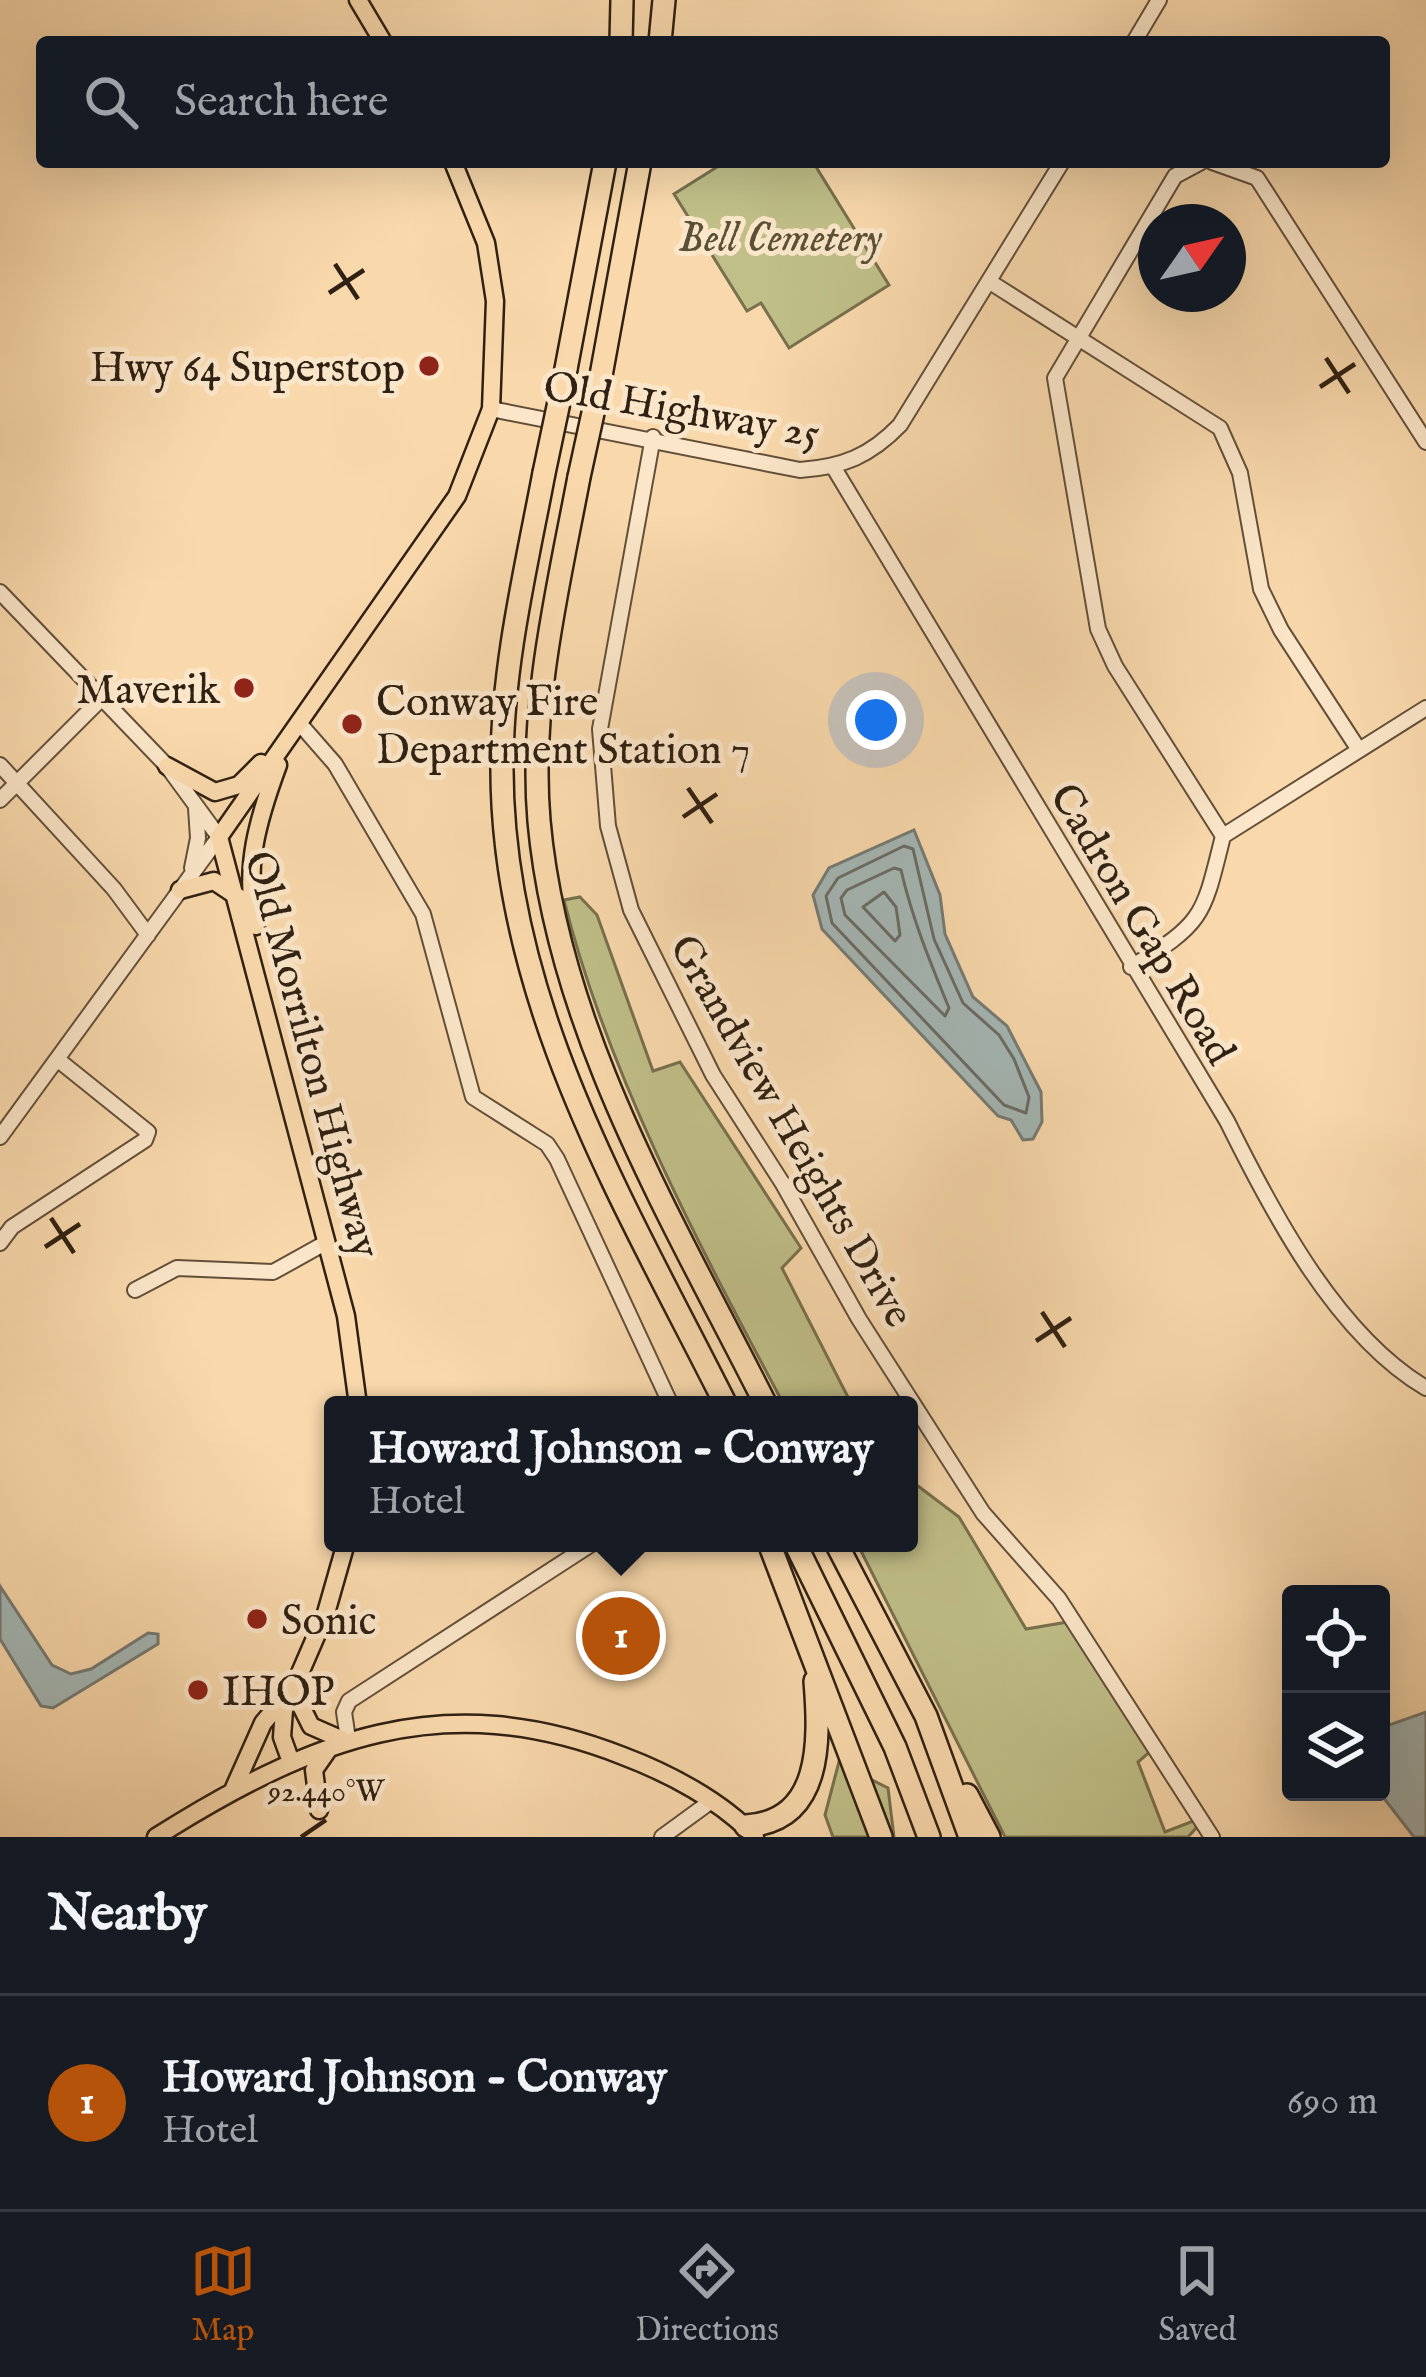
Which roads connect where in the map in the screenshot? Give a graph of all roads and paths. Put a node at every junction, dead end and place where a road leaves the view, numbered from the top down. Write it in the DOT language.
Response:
graph roads {
  1 [pos="358,0"];
  2 [pos="622,0"];
  3 [pos="664,0"];
  4 [pos="1160,0"];
  5 [pos="379,36"];
  6 [pos="622,36"];
  7 [pos="661,36"];
  8 [pos="1138,36"];
  9 [pos="456,168"];
  10 [pos="604,168"];
  11 [pos="639,168"];
  12 [pos="1058,168"];
  13 [pos="1190,168"];
  14 [pos="1229,168"];
  15 [pos="989,282"];
  16 [pos="1076,335"];
  17 [pos="491,409"];
  18 [pos="653,437"];
  19 [pos="1426,442"];
  20 [pos="834,468"];
  21 [pos="0,592"];
  22 [pos="101,698"];
  23 [pos="1426,708"];
  24 [pos="300,724"];
  25 [pos="1359,750"];
  26 [pos="0,765"];
  27 [pos="167,766"];
  28 [pos="17,784"];
  29 [pos="0,800"];
  30 [pos="194,803"];
  31 [pos="1223,836"];
  32 [pos="219,837"];
  33 [pos="185,882"];
  34 [pos="238,898"];
  35 [pos="146,937"];
  36 [pos="1130,967"];
  37 [pos="277,1046"];
  38 [pos="57,1059"];
  39 [pos="0,1137"];
  40 [pos="327,1242"];
  41 [pos="0,1243"];
  42 [pos="135,1290"];
  43 [pos="1426,1388"];
  44 [pos="357,1396"];
  45 [pos="667,1396"];
  46 [pos="718,1396"];
  47 [pos="762,1396"];
  48 [pos="908,1396"];
  49 [pos="918,1411"];
  50 [pos="343,1552"];
  51 [pos="579,1552"];
  52 [pos="773,1552"];
  53 [pos="799,1552"];
  54 [pos="841,1552"];
  55 [pos="812,1657"];
  56 [pos="292,1688"];
  57 [pos="926,1716"];
  58 [pos="346,1740"];
  59 [pos="291,1762"];
  60 [pos="234,1788"];
  61 [pos="710,1802"];
  62 [pos="319,1810"];
  63 [pos="751,1832"];
  64 [pos="156,1837"];
  65 [pos="662,1837"];
  66 [pos="881,1837"];
  67 [pos="929,1837"];
  68 [pos="970,1837"];
  69 [pos="988,1837"];
  70 [pos="1212,1837"];
  1 -- 5 [label="main road"];
  2 -- 6 [label="highway"];
  3 -- 7 [label="highway"];
  4 -- 8 [label="street"];
  9 -- 17 [label="main road, Old Morrilton Highway"];
  10 -- 46 [label="highway, bridge"];
  11 -- 47 [label="highway, bridge"];
  12 -- 15 [label="street, Old Highway 25"];
  13 -- 16 [label="street"];
  14 -- 19 [label="street"];
  15 -- 16 [label="street"];
  15 -- 20 [label="street, Old Highway 25"];
  16 -- 25 [label="street"];
  16 -- 31 [label="street"];
  17 -- 18 [label="street, Old Highway 25"];
  17 -- 24 [label="main road, Old Morrilton Highway"];
  18 -- 20 [label="street, Old Highway 25"];
  18 -- 48 [label="street, Grandview Heights Drive"];
  20 -- 36 [label="street, Cadron Gap Road"];
  21 -- 22 [label="street"];
  22 -- 27 [label="street"];
  22 -- 28 [label="street"];
  23 -- 25 [label="street"];
  24 -- 27 [label="main road"];
  24 -- 32 [label="main road, Old Morrilton Highway"];
  24 -- 37 [label="main road"];
  24 -- 45 [label="street"];
  25 -- 31 [label="street"];
  26 -- 28 [label="street"];
  27 -- 30 [label="street"];
  28 -- 29 [label="street"];
  28 -- 35 [label="street"];
  30 -- 32 [label="street"];
  30 -- 33 [label="street"];
  31 -- 36 [label="street"];
  32 -- 33 [label="street"];
  32 -- 34 [label="main road, Old Morrilton Highway"];
  33 -- 34 [label="main road"];
  33 -- 35 [label="street"];
  34 -- 37 [label="main road, Old Morrilton Highway"];
  35 -- 38 [label="street"];
  36 -- 43 [label="street, Cadron Gap Road"];
  37 -- 40 [label="main road, Old Morrilton Highway"];
  38 -- 39 [label="street"];
  38 -- 41 [label="street"];
  40 -- 42 [label="street"];
  40 -- 44 [label="main road, Old Morrilton Highway"];
  49 -- 70 [label="street, Grandview Heights Drive"];
  50 -- 56 [label="main road"];
  51 -- 58 [label="street"];
  52 -- 55 [label="highway"];
  53 -- 67 [label="highway"];
  54 -- 57 [label="highway"];
  55 -- 63 [label="highway"];
  55 -- 66 [label="highway"];
  56 -- 58 [label="main road"];
  56 -- 59 [label="main road"];
  56 -- 60 [label="main road"];
  57 -- 68 [label="highway"];
  57 -- 69 [label="highway"];
  58 -- 59 [label="main road"];
  58 -- 61 [label="main road"];
  58 -- 62 [label="main road"];
  59 -- 60 [label="main road"];
  60 -- 64 [label="main road"];
  61 -- 63 [label="main road"];
  61 -- 65 [label="street"];
}
